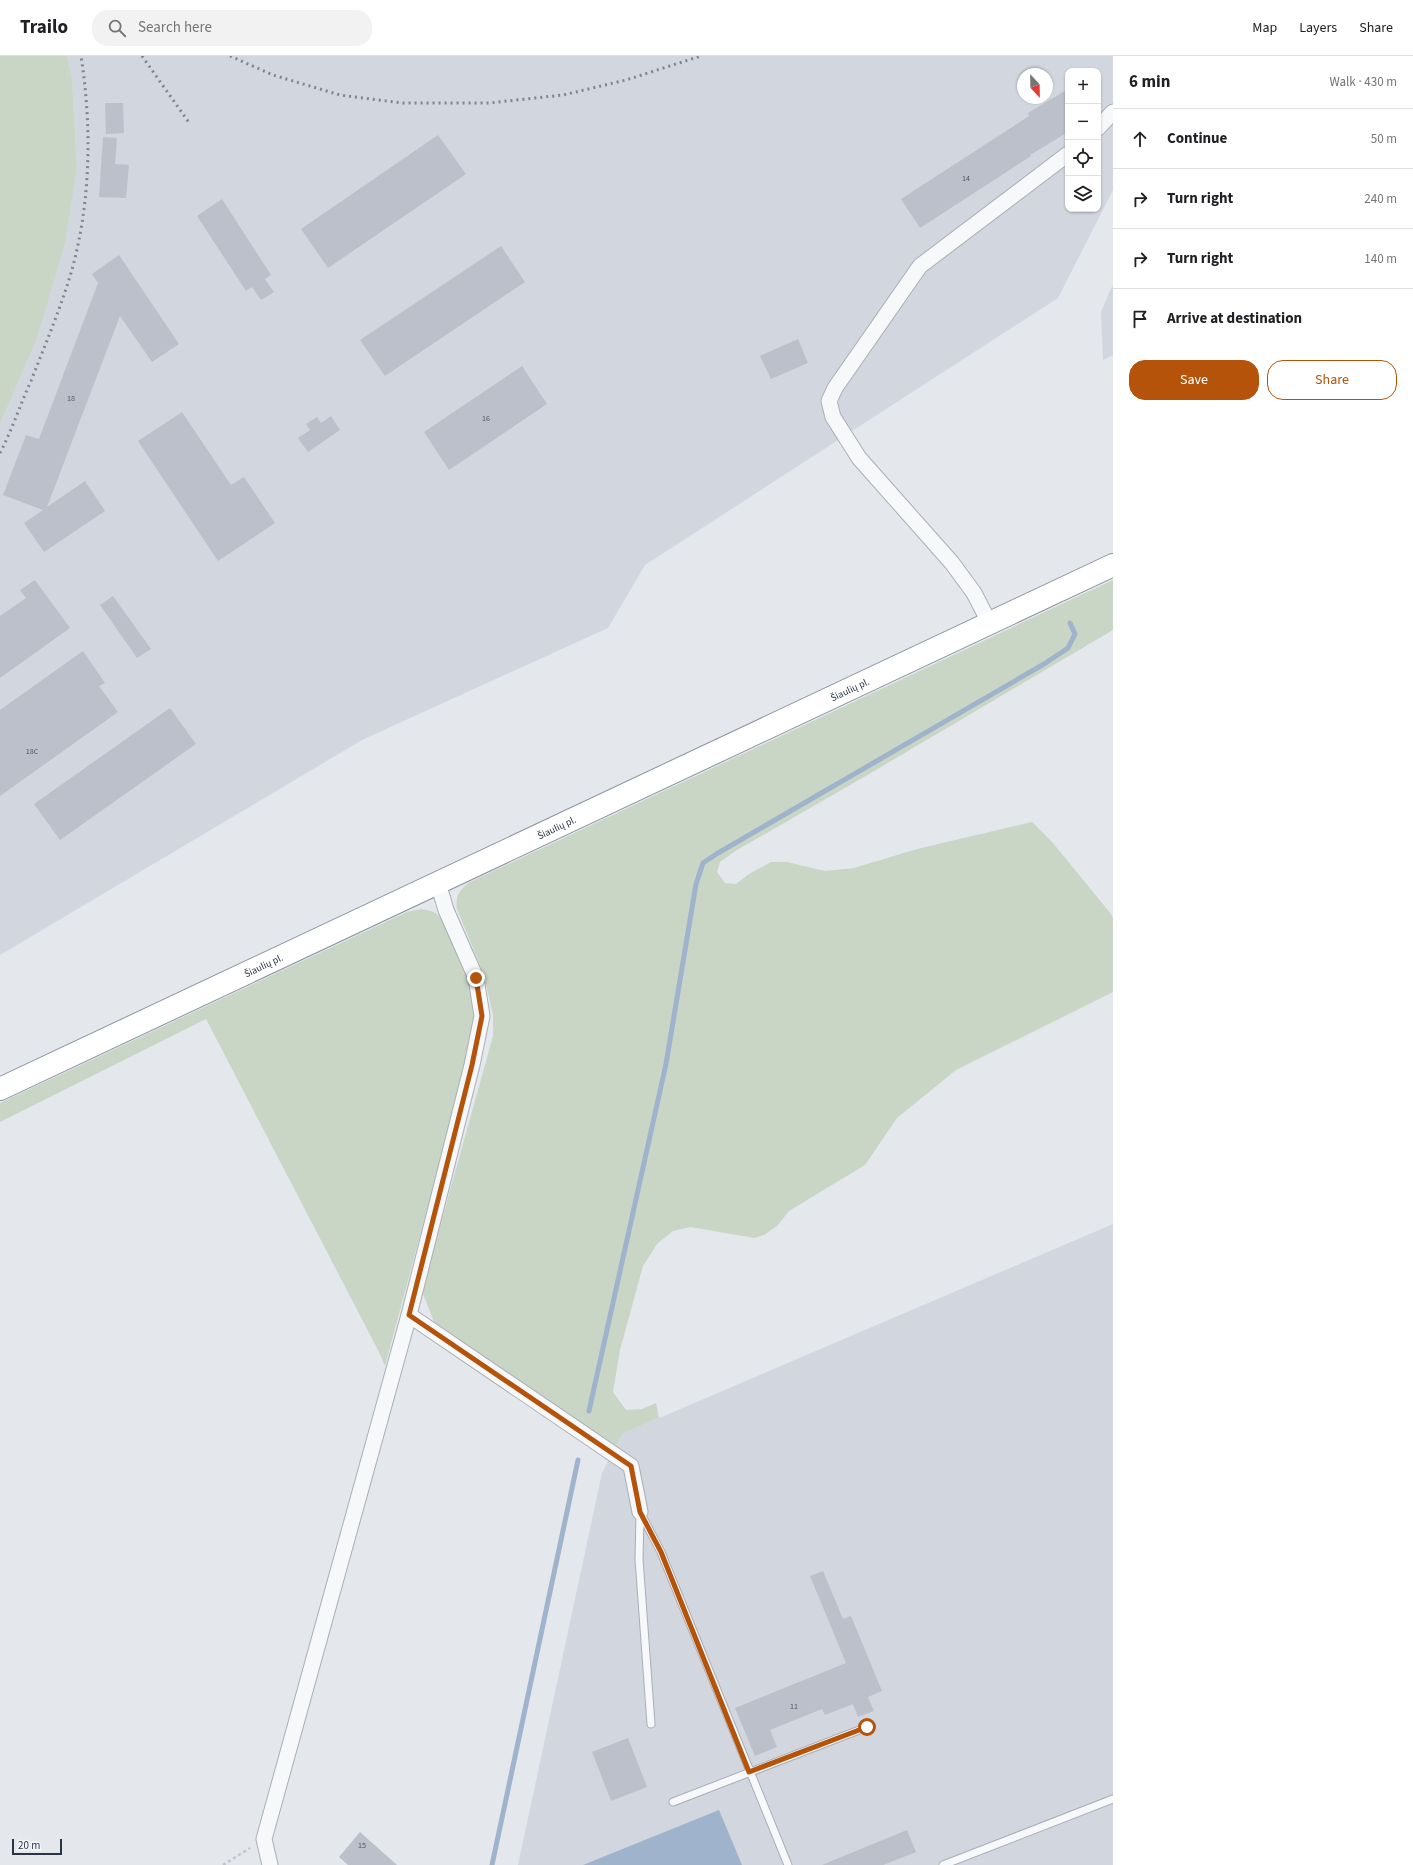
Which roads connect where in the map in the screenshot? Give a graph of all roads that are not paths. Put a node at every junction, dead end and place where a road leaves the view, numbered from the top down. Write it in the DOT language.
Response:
graph roads {
  1 [pos="1113,112"];
  2 [pos="1101,125"];
  3 [pos="1065,156"];
  4 [pos="1113,565"];
  5 [pos="990,624"];
  6 [pos="438,883"];
  7 [pos="0,1089"];
  8 [pos="409,1315"];
  9 [pos="640,1512"];
  10 [pos="651,1724"];
  11 [pos="867,1727"];
  12 [pos="749,1772"];
  13 [pos="1113,1799"];
  14 [pos="673,1802"];
  15 [pos="270,1865"];
  16 [pos="788,1865"];
  17 [pos="943,1865"];
  1 -- 2 [label="street"];
  3 -- 5 [label="street"];
  4 -- 5 [label="highway, Šiaulių pl."];
  5 -- 6 [label="highway, Šiaulių pl."];
  6 -- 7 [label="highway, Šiaulių pl."];
  6 -- 8 [label="street"];
  8 -- 9 [label="street"];
  8 -- 15 [label="street"];
  9 -- 10 [label="lane"];
  9 -- 12 [label="lane"];
  11 -- 12 [label="lane"];
  12 -- 14 [label="lane"];
  12 -- 16 [label="lane"];
  13 -- 17 [label="lane"];
}
